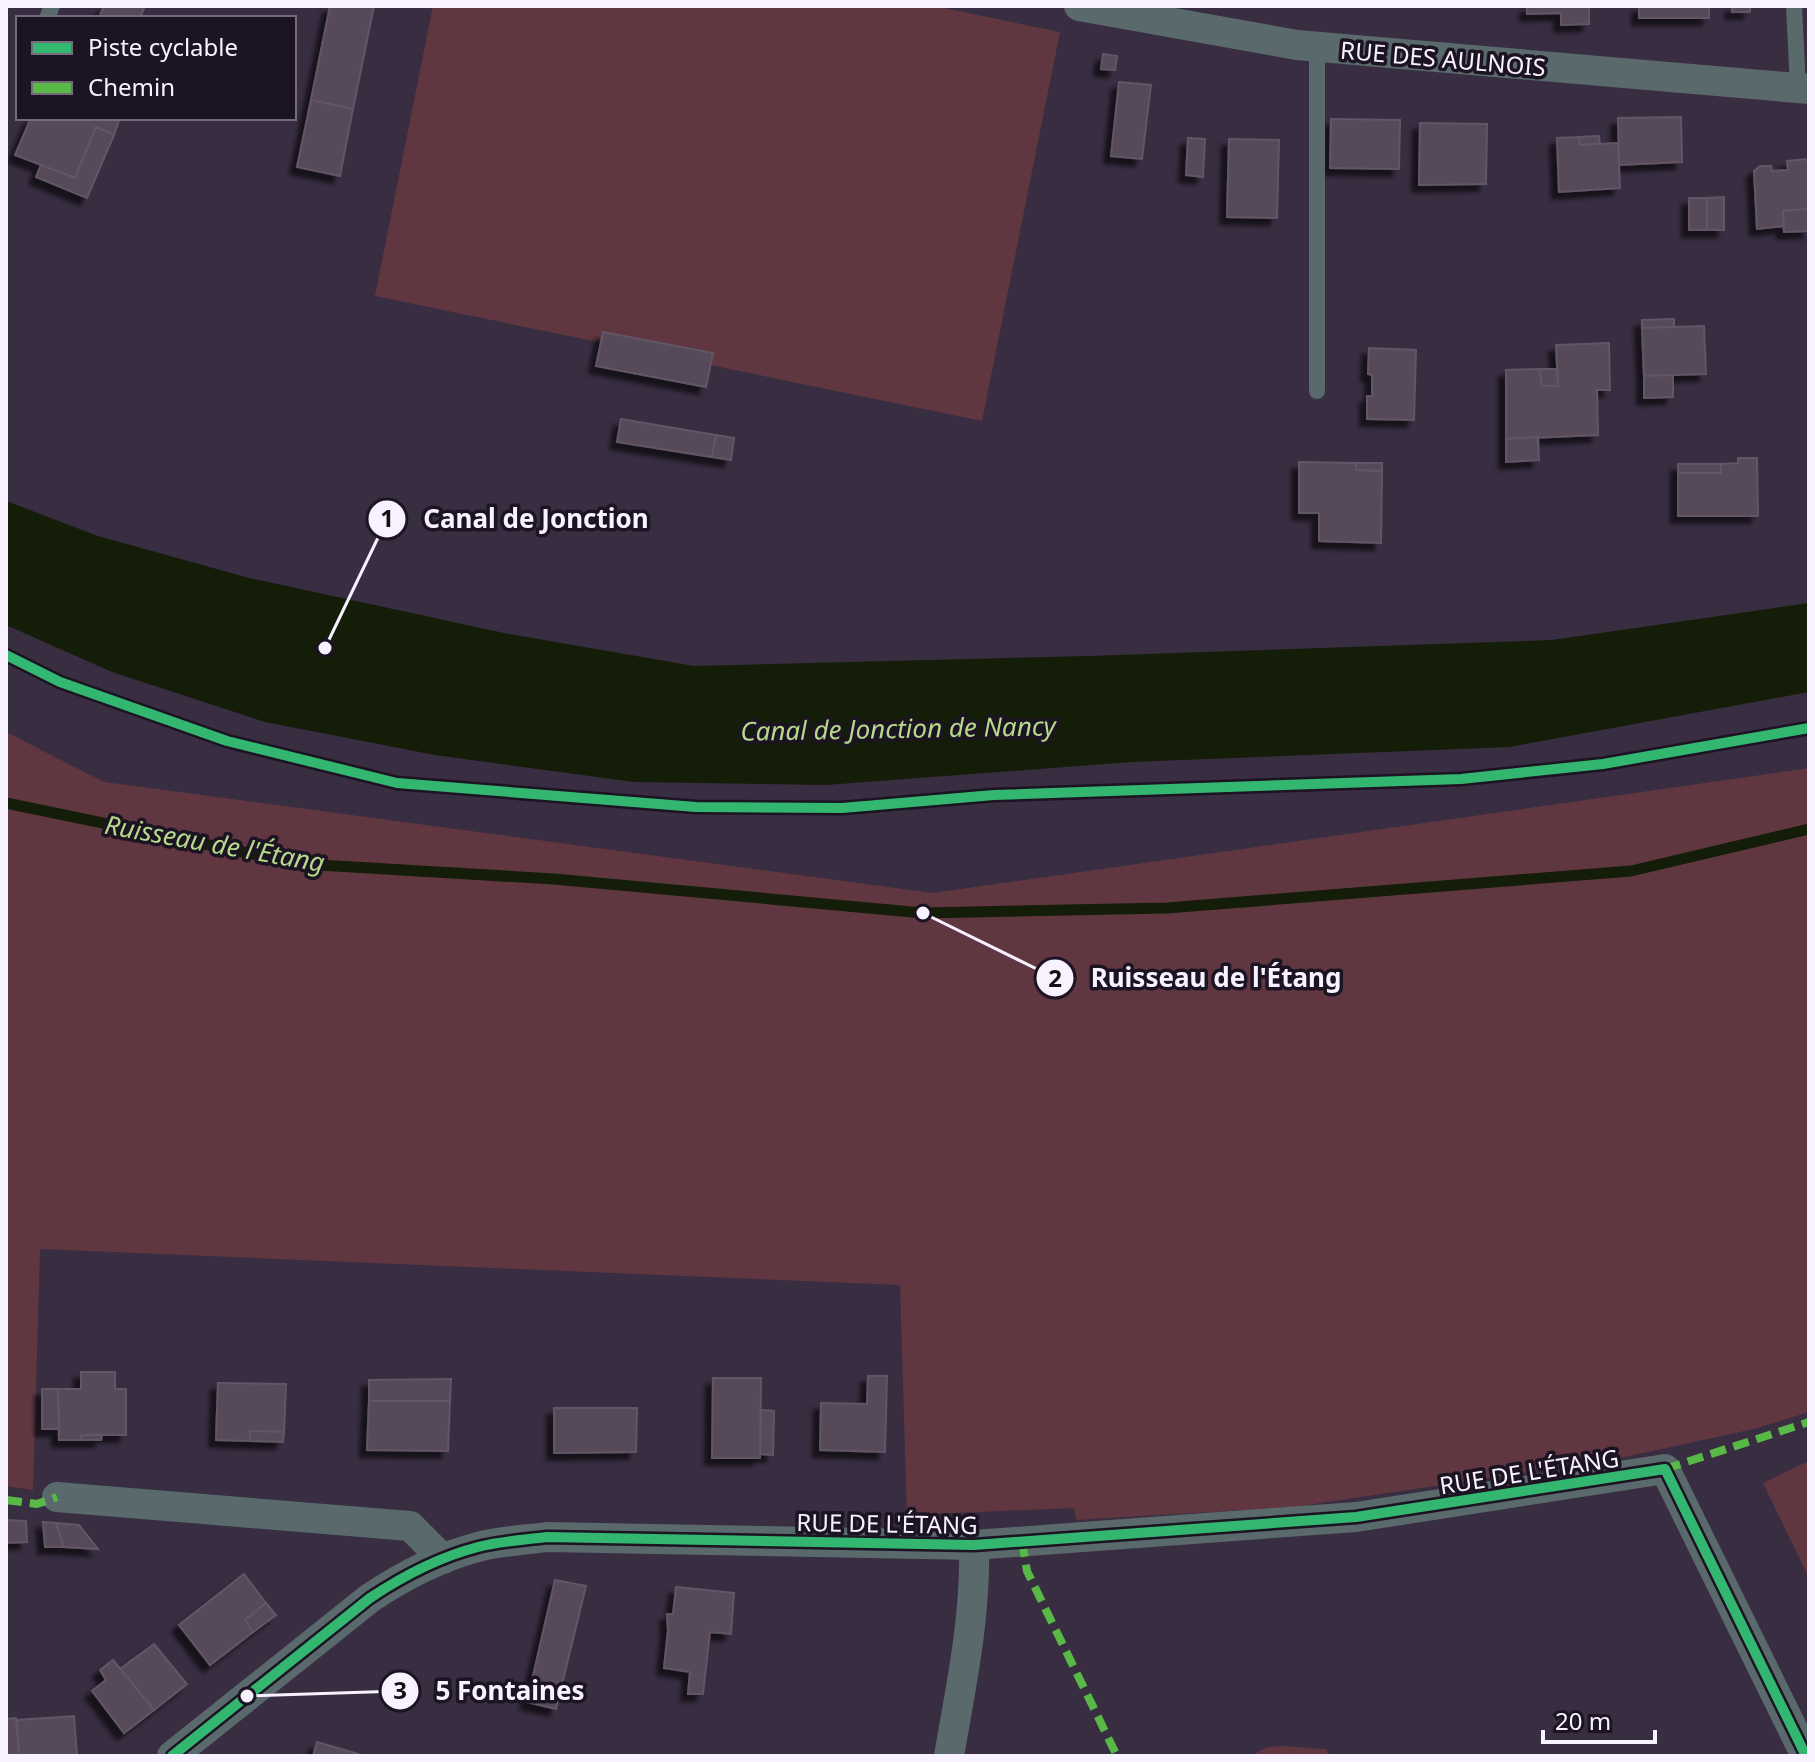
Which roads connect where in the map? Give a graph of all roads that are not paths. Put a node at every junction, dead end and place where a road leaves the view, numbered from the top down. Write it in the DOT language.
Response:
graph roads {
  1 [pos="1079,6"];
  2 [pos="1794,6"];
  3 [pos="1317,47"];
  4 [pos="1803,88"];
  5 [pos="1317,391"];
  6 [pos="57,1497"];
  7 [pos="974,1545"];
  8 [pos="443,1559"];
  9 [pos="1801,1725"];
  10 [pos="172,1756"];
  11 [pos="949,1756"];
  12 [pos="1806,1756"];
  1 -- 3 [label="street, RUE DES AULNOIS"];
  2 -- 4 [label="lane"];
  3 -- 4 [label="street, RUE DES AULNOIS"];
  3 -- 5 [label="lane"];
  6 -- 8 [label="street"];
  7 -- 8 [label="street, RUE DE L'ÉTANG"];
  7 -- 9 [label="street, RUE DE L'ÉTANG"];
  7 -- 11 [label="street"];
  8 -- 10 [label="street, RUE DE L'ÉTANG"];
  9 -- 12 [label="street"];
}
